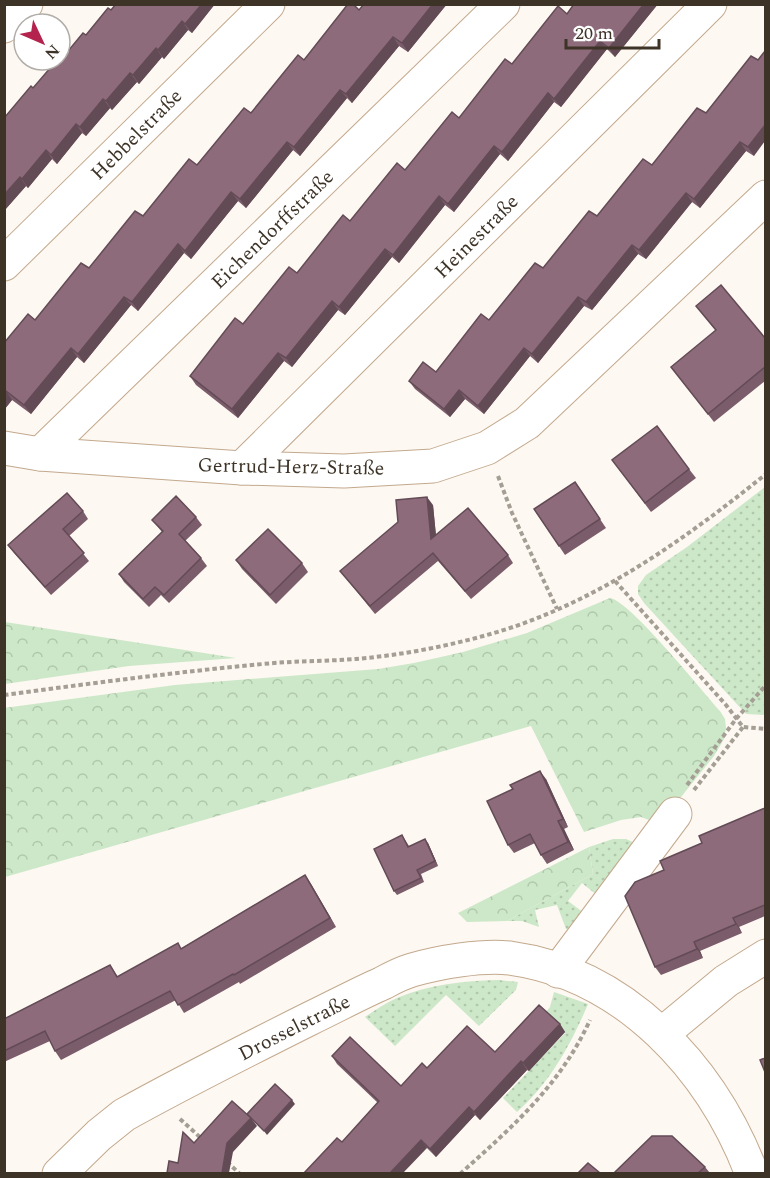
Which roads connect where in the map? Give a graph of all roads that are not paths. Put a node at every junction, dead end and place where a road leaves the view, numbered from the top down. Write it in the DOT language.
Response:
graph roads {
  1 [pos="26,4"];
  2 [pos="268,4"];
  3 [pos="503,4"];
  4 [pos="710,4"];
  5 [pos="4,26"];
  6 [pos="765,197"];
  7 [pos="4,264"];
  8 [pos="4,448"];
  9 [pos="40,454"];
  10 [pos="242,468"];
  11 [pos="681,800"];
  12 [pos="765,956"];
  13 [pos="558,970"];
  14 [pos="662,1034"];
  15 [pos="59,1173"];
  16 [pos="752,1173"];
  1 -- 5 [label="street"];
  2 -- 7 [label="street, Hebbelstraße"];
  3 -- 9 [label="street, Eichendorffstraße"];
  4 -- 10 [label="street, Heinestraße"];
  6 -- 10 [label="street, Gertrud-Herz-Straße"];
  8 -- 9 [label="street, Gertrud-Herz-Straße"];
  9 -- 10 [label="street, Gertrud-Herz-Straße"];
  11 -- 13 [label="street"];
  12 -- 14 [label="street"];
  13 -- 14 [label="street, Drosselstraße"];
  13 -- 15 [label="street, Drosselstraße"];
  14 -- 16 [label="street, Drosselstraße"];
}
